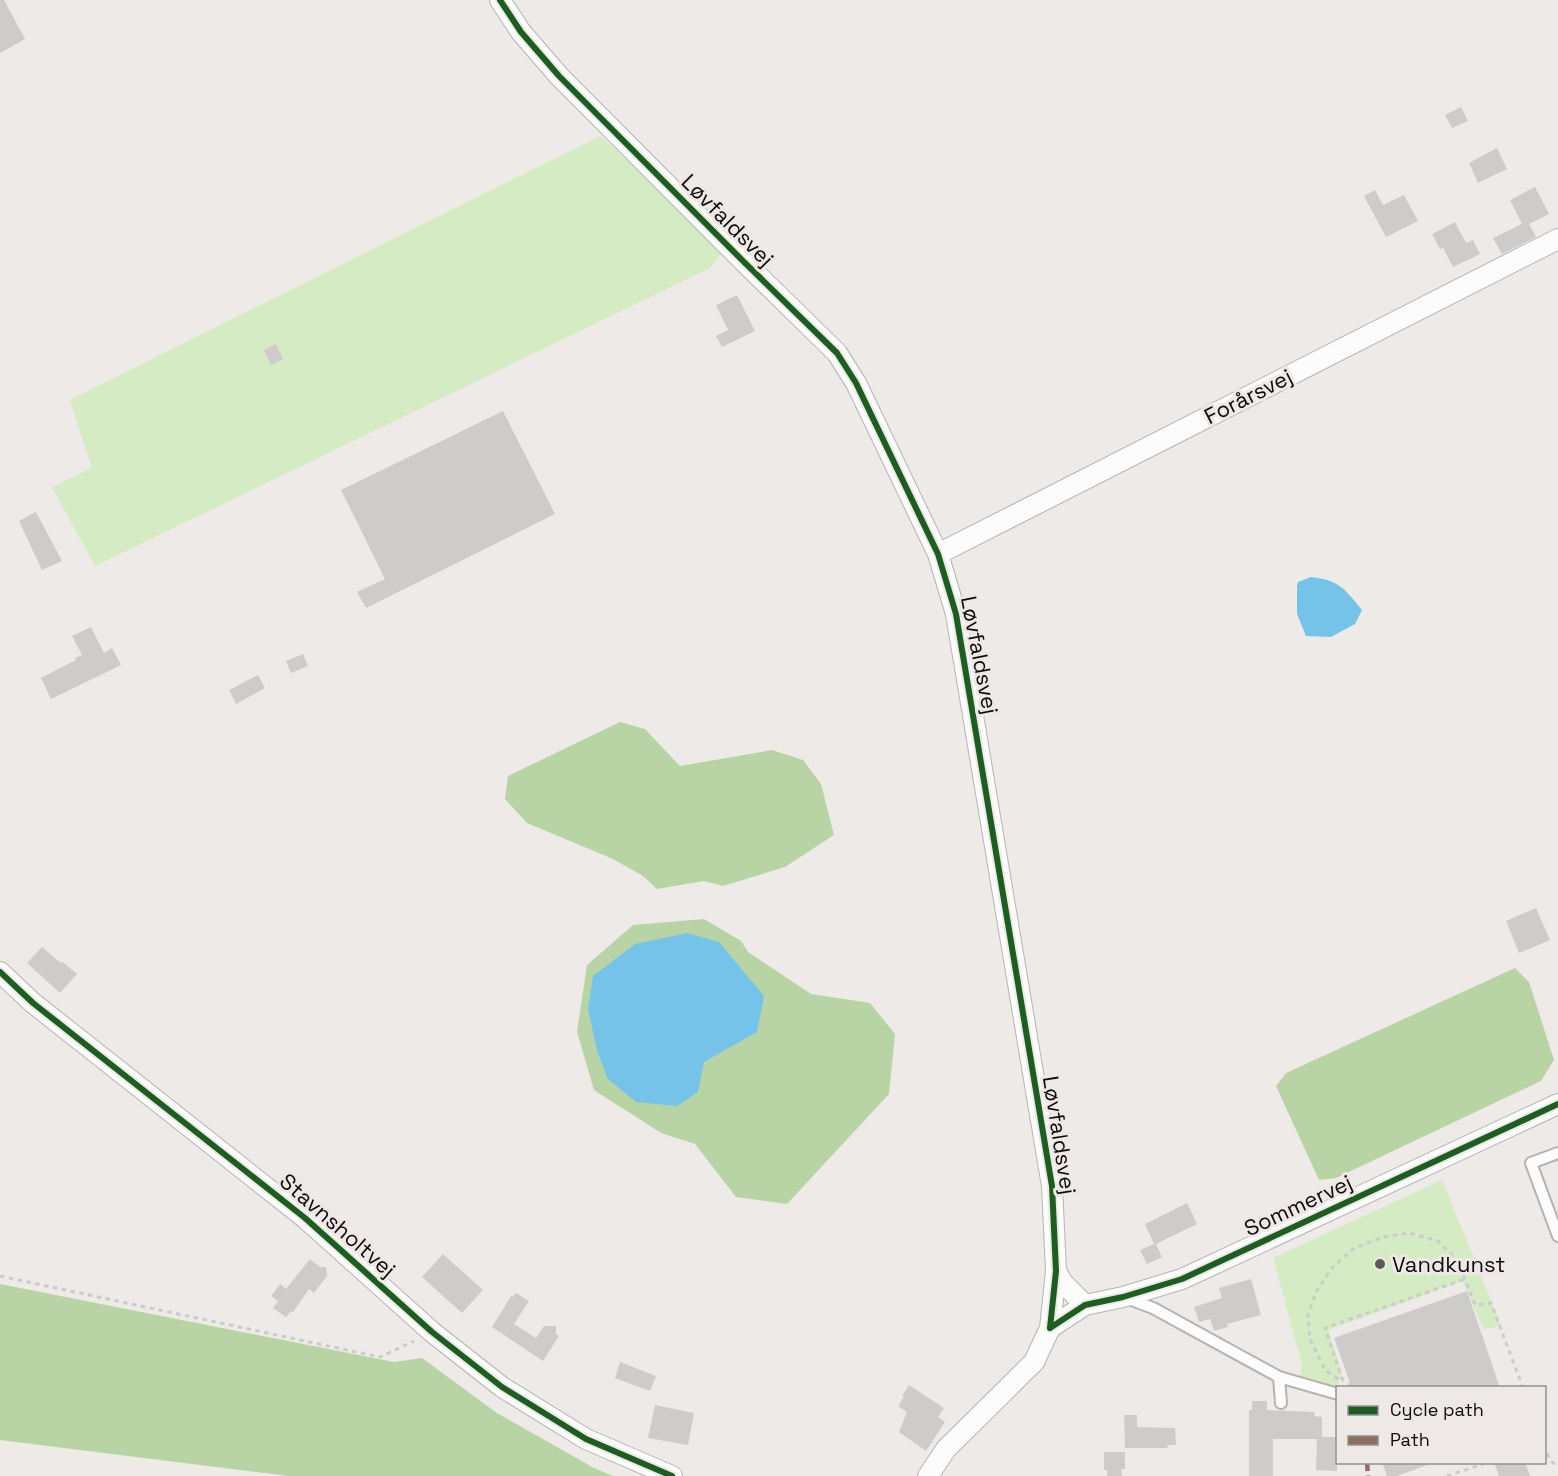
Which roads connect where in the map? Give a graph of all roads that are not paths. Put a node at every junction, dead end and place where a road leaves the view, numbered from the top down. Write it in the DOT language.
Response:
graph roads {
  1 [pos="500,0"];
  2 [pos="1558,239"];
  3 [pos="938,554"];
  4 [pos="0,972"];
  5 [pos="1558,1104"];
  6 [pos="1558,1153"];
  7 [pos="1558,1236"];
  8 [pos="1056,1271"];
  9 [pos="1123,1297"];
  10 [pos="1084,1305"];
  11 [pos="1050,1328"];
  12 [pos="1279,1377"];
  13 [pos="1336,1393"];
  14 [pos="1281,1403"];
  15 [pos="672,1476"];
  16 [pos="928,1476"];
  1 -- 3 [label="street, Løvfaldsvej"];
  2 -- 3 [label="street, Forårsvej"];
  3 -- 8 [label="street, Løvfaldsvej"];
  4 -- 15 [label="street, Stavnsholtvej"];
  5 -- 9 [label="street, Sommervej"];
  6 -- 7 [label="lane"];
  8 -- 10 [label="street"];
  8 -- 11 [label="street, Løvfaldsvej"];
  9 -- 10 [label="street, Sommervej"];
  9 -- 12 [label="lane"];
  10 -- 11 [label="street, Sommervej"];
  11 -- 16 [label="street"];
  12 -- 13 [label="lane"];
  12 -- 14 [label="lane"];
}
